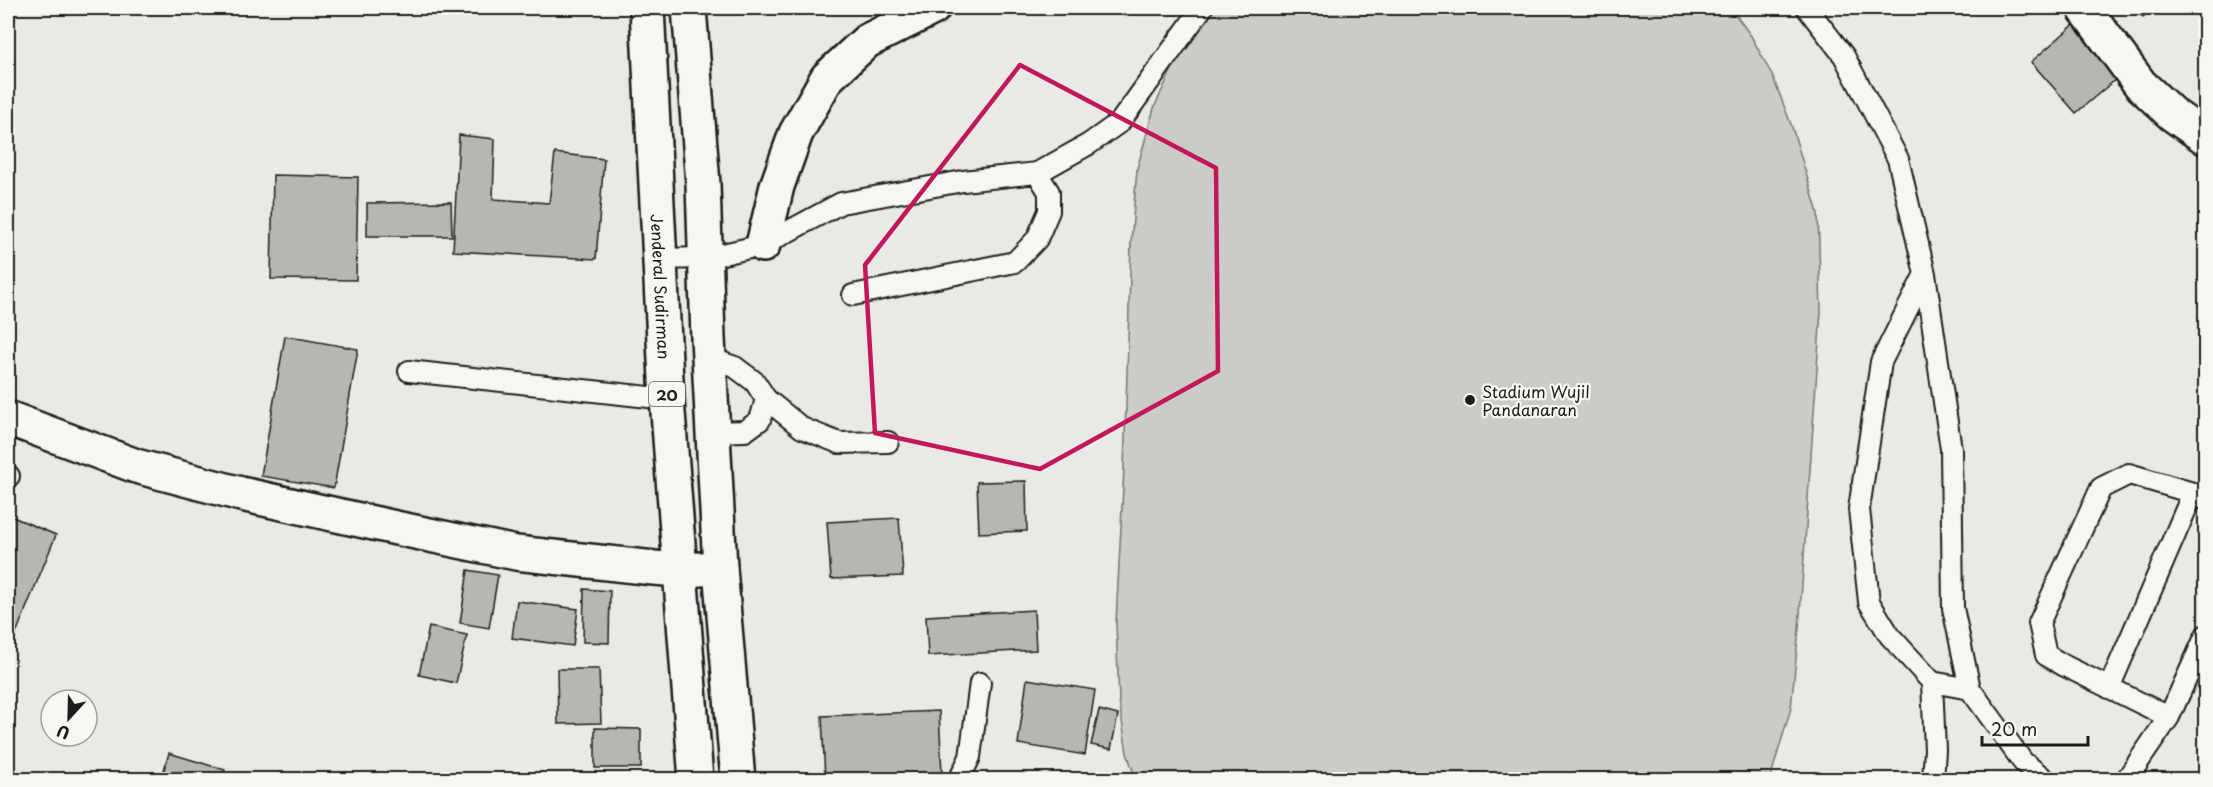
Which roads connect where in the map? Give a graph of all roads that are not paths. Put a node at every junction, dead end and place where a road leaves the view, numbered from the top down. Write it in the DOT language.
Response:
graph roads {
  1 [pos="647,8"];
  2 [pos="689,8"];
  3 [pos="933,8"];
  4 [pos="1202,8"];
  5 [pos="1807,8"];
  6 [pos="2084,8"];
  7 [pos="2205,138"];
  8 [pos="1037,173"];
  9 [pos="763,245"];
  10 [pos="705,258"];
  11 [pos="659,259"];
  12 [pos="1925,274"];
  13 [pos="853,295"];
  14 [pos="709,358"];
  15 [pos="408,372"];
  16 [pos="667,399"];
  17 [pos="766,399"];
  18 [pos="8,418"];
  19 [pos="712,432"];
  20 [pos="888,442"];
  21 [pos="2199,497"];
  22 [pos="720,568"];
  23 [pos="680,570"];
  24 [pos="2205,635"];
  25 [pos="1932,682"];
  26 [pos="980,683"];
  27 [pos="2109,688"];
  28 [pos="1970,689"];
  29 [pos="2169,717"];
  30 [pos="696,780"];
  31 [pos="738,780"];
  32 [pos="959,780"];
  33 [pos="1933,780"];
  34 [pos="2046,780"];
  35 [pos="2126,780"];
  1 -- 11 [label="main road, Jenderal Sudirman / 20"];
  2 -- 10 [label="main road"];
  3 -- 9 [label="main road"];
  4 -- 8 [label="lane"];
  5 -- 12 [label="lane"];
  6 -- 7 [label="main road"];
  8 -- 9 [label="lane"];
  8 -- 13 [label="lane"];
  9 -- 10 [label="lane"];
  10 -- 11 [label="lane"];
  10 -- 14 [label="main road"];
  11 -- 16 [label="main road, Jenderal Sudirman / 20"];
  12 -- 25 [label="lane"];
  12 -- 28 [label="lane"];
  14 -- 17 [label="lane"];
  14 -- 19 [label="main road"];
  15 -- 16 [label="lane"];
  16 -- 23 [label="main road, Jenderal Sudirman / 20"];
  17 -- 19 [label="lane"];
  17 -- 20 [label="lane"];
  18 -- 23 [label="main road"];
  19 -- 22 [label="main road"];
  21 -- 27 [label="lane"];
  21 -- 27 [label="lane"];
  22 -- 23 [label="main road"];
  22 -- 31 [label="main road"];
  23 -- 30 [label="main road, Jenderal Sudirman / 20"];
  24 -- 29 [label="lane"];
  25 -- 28 [label="lane"];
  25 -- 33 [label="lane"];
  26 -- 32 [label="lane"];
  27 -- 29 [label="lane"];
  28 -- 34 [label="lane"];
  29 -- 35 [label="lane"];
}
